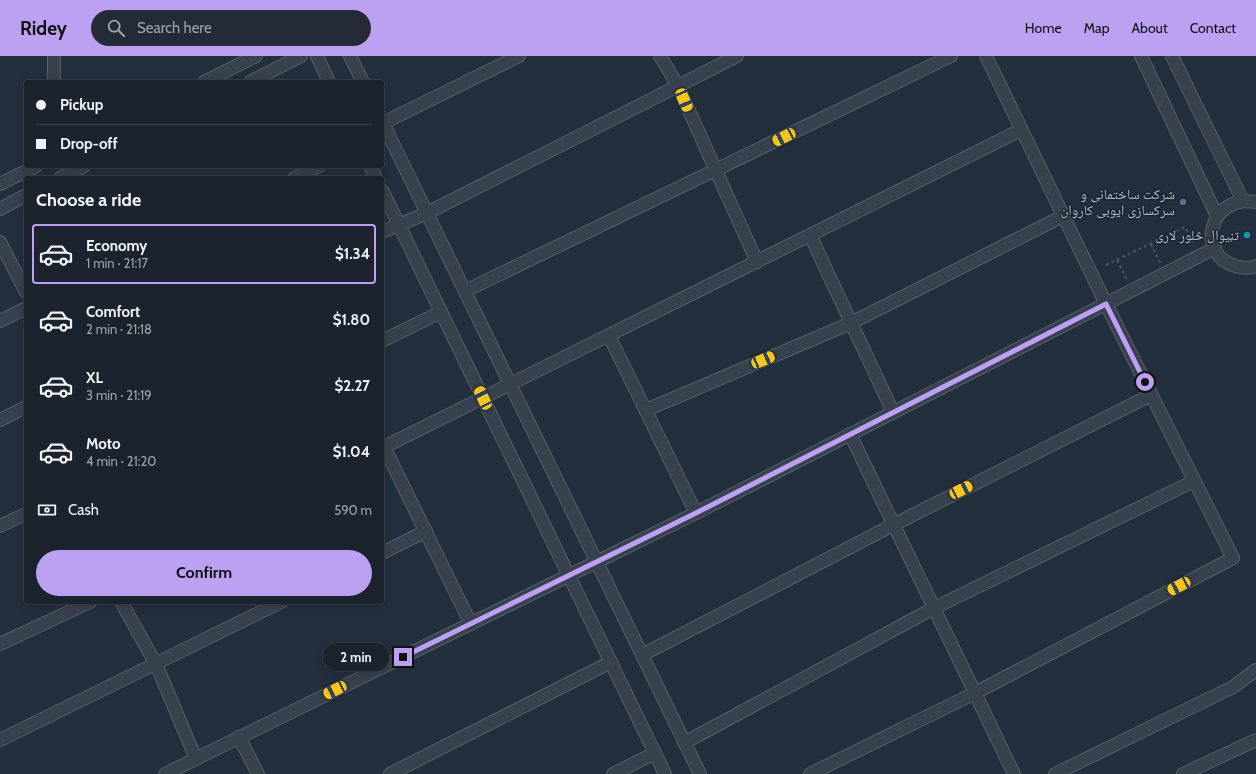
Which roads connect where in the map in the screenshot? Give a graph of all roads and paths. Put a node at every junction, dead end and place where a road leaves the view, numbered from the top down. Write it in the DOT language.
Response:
graph roads {
  1 [pos="54,56"];
  2 [pos="256,56"];
  3 [pos="301,56"];
  4 [pos="317,56"];
  5 [pos="350,56"];
  6 [pos="519,56"];
  7 [pos="660,56"];
  8 [pos="737,56"];
  9 [pos="951,56"];
  10 [pos="986,56"];
  11 [pos="1141,56"];
  12 [pos="1172,56"];
  13 [pos="54,80"];
  14 [pos="208,80"];
  15 [pos="254,80"];
  16 [pos="329,80"];
  17 [pos="362,80"];
  18 [pos="678,86"];
  19 [pos="384,121"];
  20 [pos="384,126"];
  21 [pos="1021,130"];
  22 [pos="32,168"];
  23 [pos="80,168"];
  24 [pos="315,168"];
  25 [pos="715,170"];
  26 [pos="64,176"];
  27 [pos="298,176"];
  28 [pos="0,184"];
  29 [pos="384,194"];
  30 [pos="24,196"];
  31 [pos="1243,201"];
  32 [pos="1256,202"];
  33 [pos="0,209"];
  34 [pos="427,213"];
  35 [pos="1063,216"];
  36 [pos="1217,216"];
  37 [pos="398,224"];
  38 [pos="384,231"];
  39 [pos="810,235"];
  40 [pos="0,242"];
  41 [pos="1151,244"];
  42 [pos="1215,248"];
  43 [pos="1199,256"];
  44 [pos="1117,260"];
  45 [pos="757,262"];
  46 [pos="1106,265"];
  47 [pos="1255,269"];
  48 [pos="1166,273"];
  49 [pos="24,288"];
  50 [pos="1132,290"];
  51 [pos="465,291"];
  52 [pos="1106,304"];
  53 [pos="24,309"];
  54 [pos="441,312"];
  55 [pos="0,321"];
  56 [pos="851,323"];
  57 [pos="609,336"];
  58 [pos="384,341"];
  59 [pos="511,385"];
  60 [pos="1151,395"];
  61 [pos="483,398"];
  62 [pos="24,408"];
  63 [pos="646,410"];
  64 [pos="893,412"];
  65 [pos="0,420"];
  66 [pos="850,434"];
  67 [pos="384,448"];
  68 [pos="384,450"];
  69 [pos="1194,481"];
  70 [pos="696,513"];
  71 [pos="24,515"];
  72 [pos="893,525"];
  73 [pos="0,526"];
  74 [pos="426,531"];
  75 [pos="384,552"];
  76 [pos="597,561"];
  77 [pos="569,575"];
  78 [pos="86,604"];
  79 [pos="122,604"];
  80 [pos="277,604"];
  81 [pos="934,608"];
  82 [pos="471,624"];
  83 [pos="0,644"];
  84 [pos="642,655"];
  85 [pos="611,662"];
  86 [pos="156,664"];
  87 [pos="1256,670"];
  88 [pos="974,693"];
  89 [pos="239,737"];
  90 [pos="0,740"];
  91 [pos="1256,740"];
  92 [pos="684,743"];
  93 [pos="655,753"];
  94 [pos="196,759"];
  95 [pos="165,774"];
  96 [pos="258,774"];
  97 [pos="390,774"];
  98 [pos="613,774"];
  99 [pos="665,774"];
  100 [pos="700,774"];
  101 [pos="810,774"];
  102 [pos="1014,774"];
  103 [pos="1055,774"];
  104 [pos="1183,774"];
  1 -- 13 [label="street"];
  2 -- 14 [label="street"];
  3 -- 15 [label="street"];
  4 -- 16 [label="street"];
  5 -- 17 [label="street"];
  6 -- 19 [label="street"];
  7 -- 18 [label="street"];
  8 -- 18 [label="street"];
  9 -- 25 [label="street"];
  10 -- 21 [label="street"];
  11 -- 36 [label="street"];
  12 -- 31 [label="street"];
  18 -- 25 [label="street"];
  18 -- 34 [label="street"];
  20 -- 34 [label="street"];
  21 -- 35 [label="street"];
  21 -- 39 [label="street"];
  22 -- 28 [label="street"];
  23 -- 26 [label="street"];
  24 -- 27 [label="street"];
  25 -- 45 [label="street"];
  25 -- 51 [label="street"];
  29 -- 37 [label="street"];
  30 -- 33 [label="street"];
  31 -- 32 [label="street"];
  31 -- 36 [label="street"];
  34 -- 37 [label="street"];
  34 -- 51 [label="street"];
  35 -- 52 [label="street"];
  35 -- 56 [label="street"];
  36 -- 42 [label="street"];
  37 -- 38 [label="street"];
  37 -- 54 [label="street"];
  39 -- 45 [label="street"];
  39 -- 56 [label="street"];
  40 -- 49 [label="street"];
  41 -- 43 [label="path"];
  41 -- 44 [label="path"];
  41 -- 48 [label="path"];
  42 -- 43 [label="street"];
  42 -- 47 [label="street"];
  43 -- 48 [label="street"];
  44 -- 46 [label="path"];
  44 -- 50 [label="path"];
  45 -- 57 [label="street"];
  48 -- 50 [label="street"];
  50 -- 52 [label="street"];
  51 -- 59 [label="street"];
  52 -- 60 [label="street"];
  52 -- 64 [label="street"];
  53 -- 55 [label="street"];
  54 -- 58 [label="street"];
  54 -- 61 [label="street"];
  56 -- 63 [label="street"];
  56 -- 64 [label="street"];
  57 -- 59 [label="street"];
  57 -- 63 [label="street"];
  59 -- 61 [label="street"];
  59 -- 76 [label="street"];
  60 -- 69 [label="street"];
  60 -- 72 [label="street"];
  61 -- 67 [label="street"];
  61 -- 77 [label="street"];
  62 -- 65 [label="street"];
  63 -- 70 [label="street"];
  64 -- 66 [label="street"];
  66 -- 70 [label="street"];
  66 -- 72 [label="street"];
  68 -- 74 [label="street"];
  69 -- 81 [label="street"];
  69 -- 88 [label="street"];
  70 -- 76 [label="street"];
  71 -- 73 [label="street"];
  72 -- 81 [label="street"];
  72 -- 84 [label="street"];
  74 -- 75 [label="street"];
  74 -- 82 [label="street"];
  76 -- 77 [label="street"];
  76 -- 84 [label="street"];
  77 -- 82 [label="street"];
  77 -- 85 [label="street"];
  78 -- 83 [label="street"];
  79 -- 86 [label="street"];
  80 -- 86 [label="street"];
  81 -- 88 [label="street"];
  81 -- 92 [label="street"];
  82 -- 89 [label="street"];
  84 -- 92 [label="street"];
  85 -- 93 [label="street"];
  85 -- 97 [label="street"];
  86 -- 90 [label="street"];
  86 -- 94 [label="street"];
  87 -- 103 [label="street"];
  88 -- 101 [label="street"];
  88 -- 102 [label="street"];
  89 -- 94 [label="street"];
  89 -- 96 [label="street"];
  91 -- 104 [label="street"];
  92 -- 100 [label="street"];
  93 -- 98 [label="street"];
  93 -- 99 [label="street"];
  94 -- 95 [label="street"];
}
